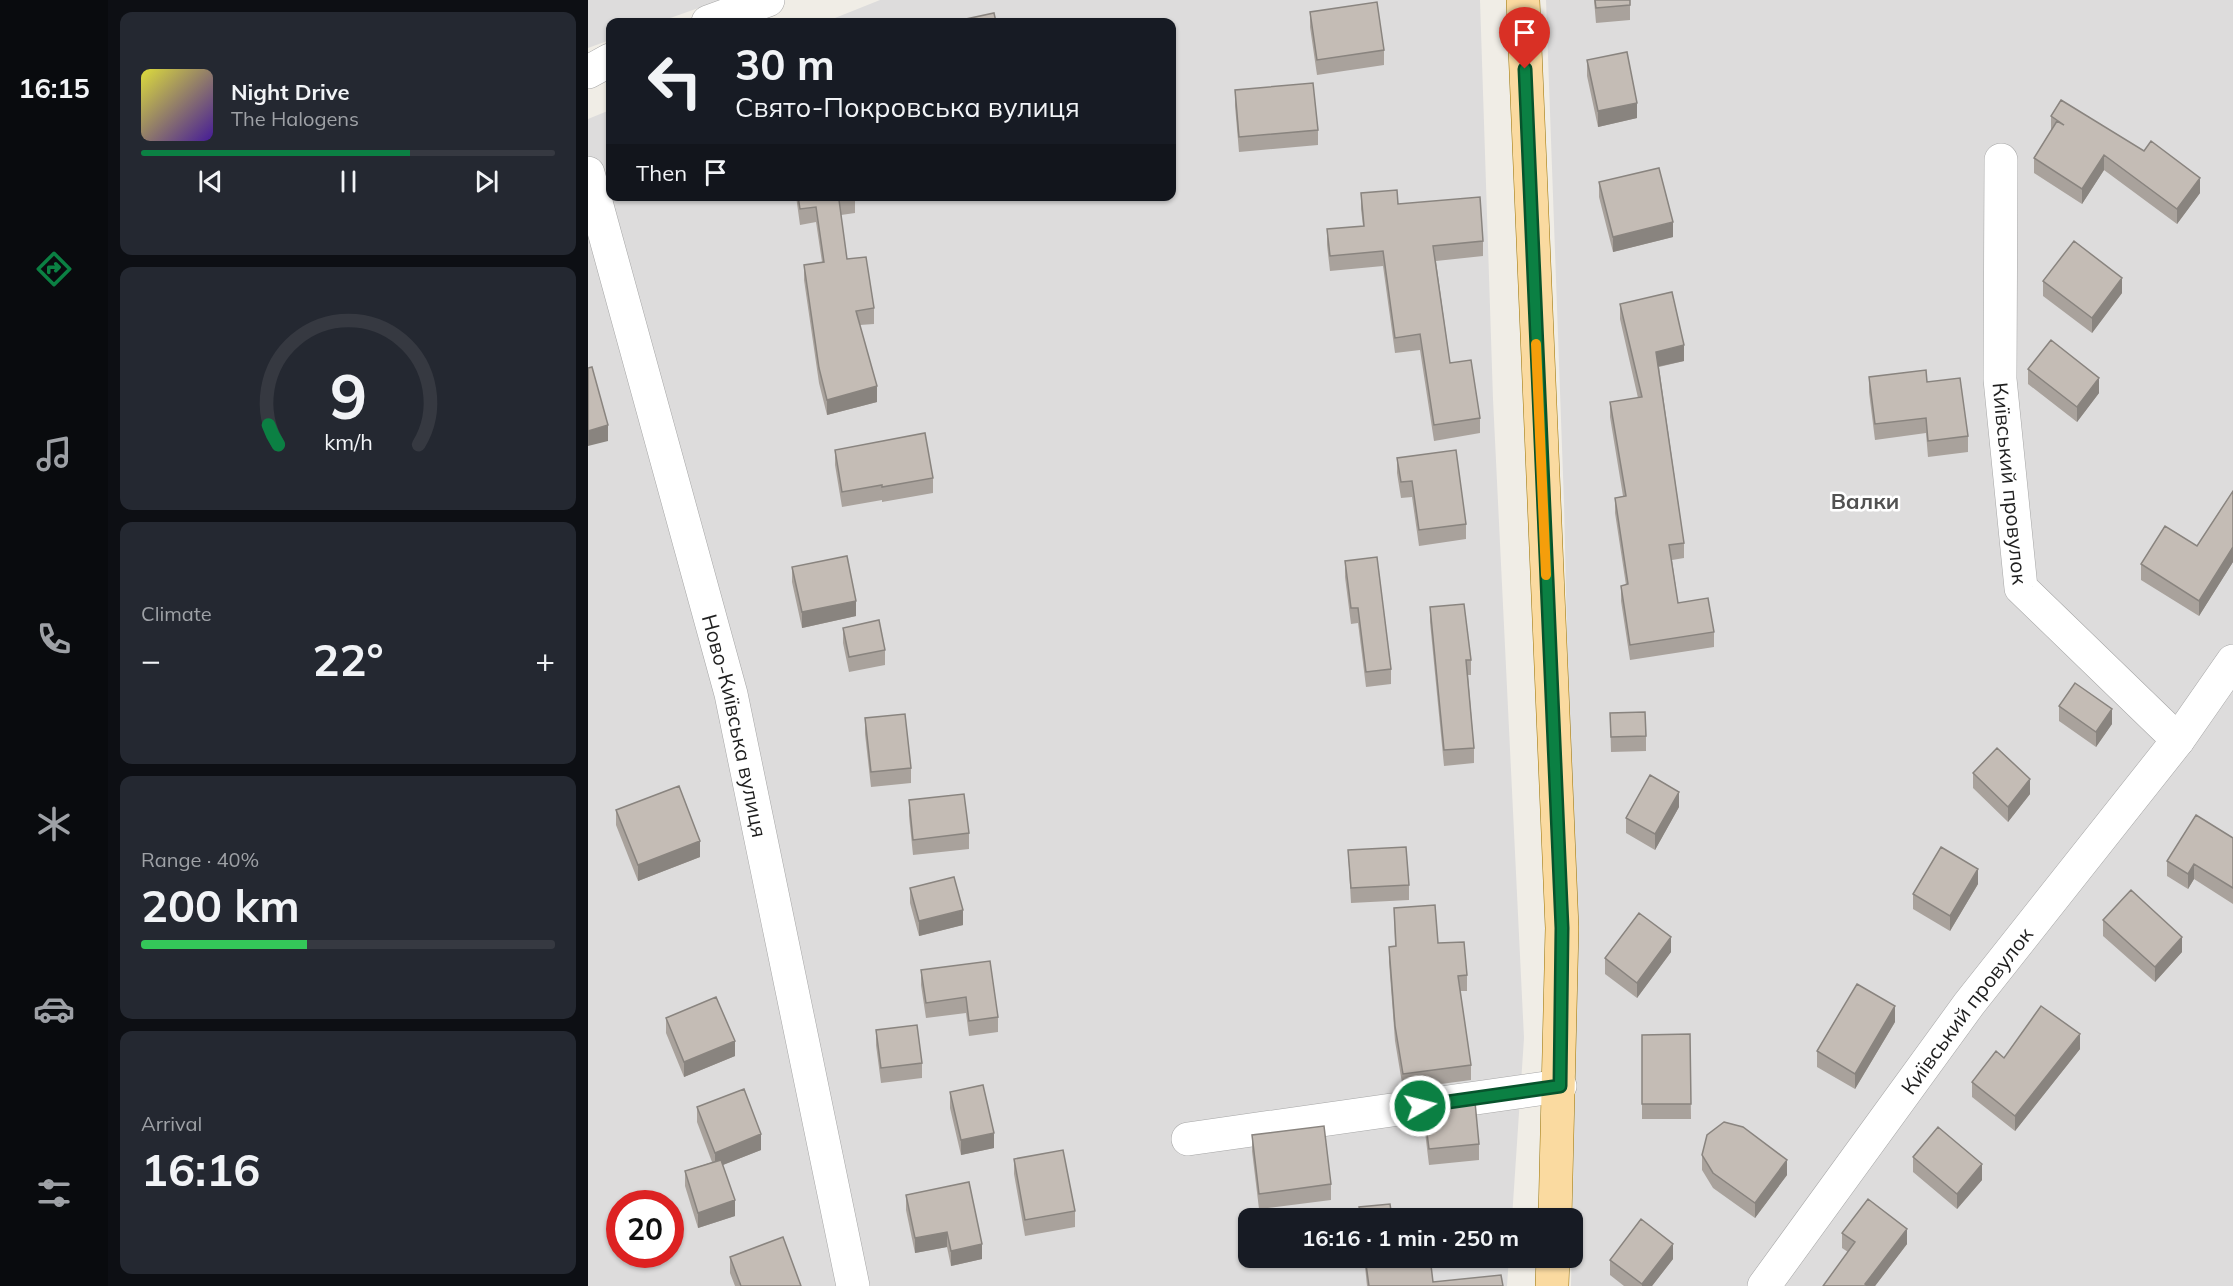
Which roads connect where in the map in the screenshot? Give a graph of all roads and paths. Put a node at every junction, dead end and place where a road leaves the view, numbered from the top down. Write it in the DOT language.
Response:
graph roads {
  1 [pos="768,0"];
  2 [pos="1523,0"];
  3 [pos="719,18"];
  4 [pos="606,62"];
  5 [pos="588,72"];
  6 [pos="2001,160"];
  7 [pos="588,172"];
  8 [pos="2233,661"];
  9 [pos="2178,740"];
  10 [pos="1560,1086"];
  11 [pos="1188,1139"];
  12 [pos="1555,1208"];
  13 [pos="1553,1268"];
  14 [pos="853,1286"];
  15 [pos="1552,1286"];
  16 [pos="1764,1286"];
  1 -- 3 [label="street"];
  2 -- 10 [label="main road"];
  4 -- 5 [label="street"];
  6 -- 9 [label="street, Київський провулок"];
  7 -- 14 [label="street, Ново-Київська вулиця"];
  8 -- 9 [label="street, Київський провулок"];
  9 -- 16 [label="street, Київський провулок"];
  10 -- 11 [label="street"];
  10 -- 12 [label="main road"];
  13 -- 15 [label="main road"];
}
